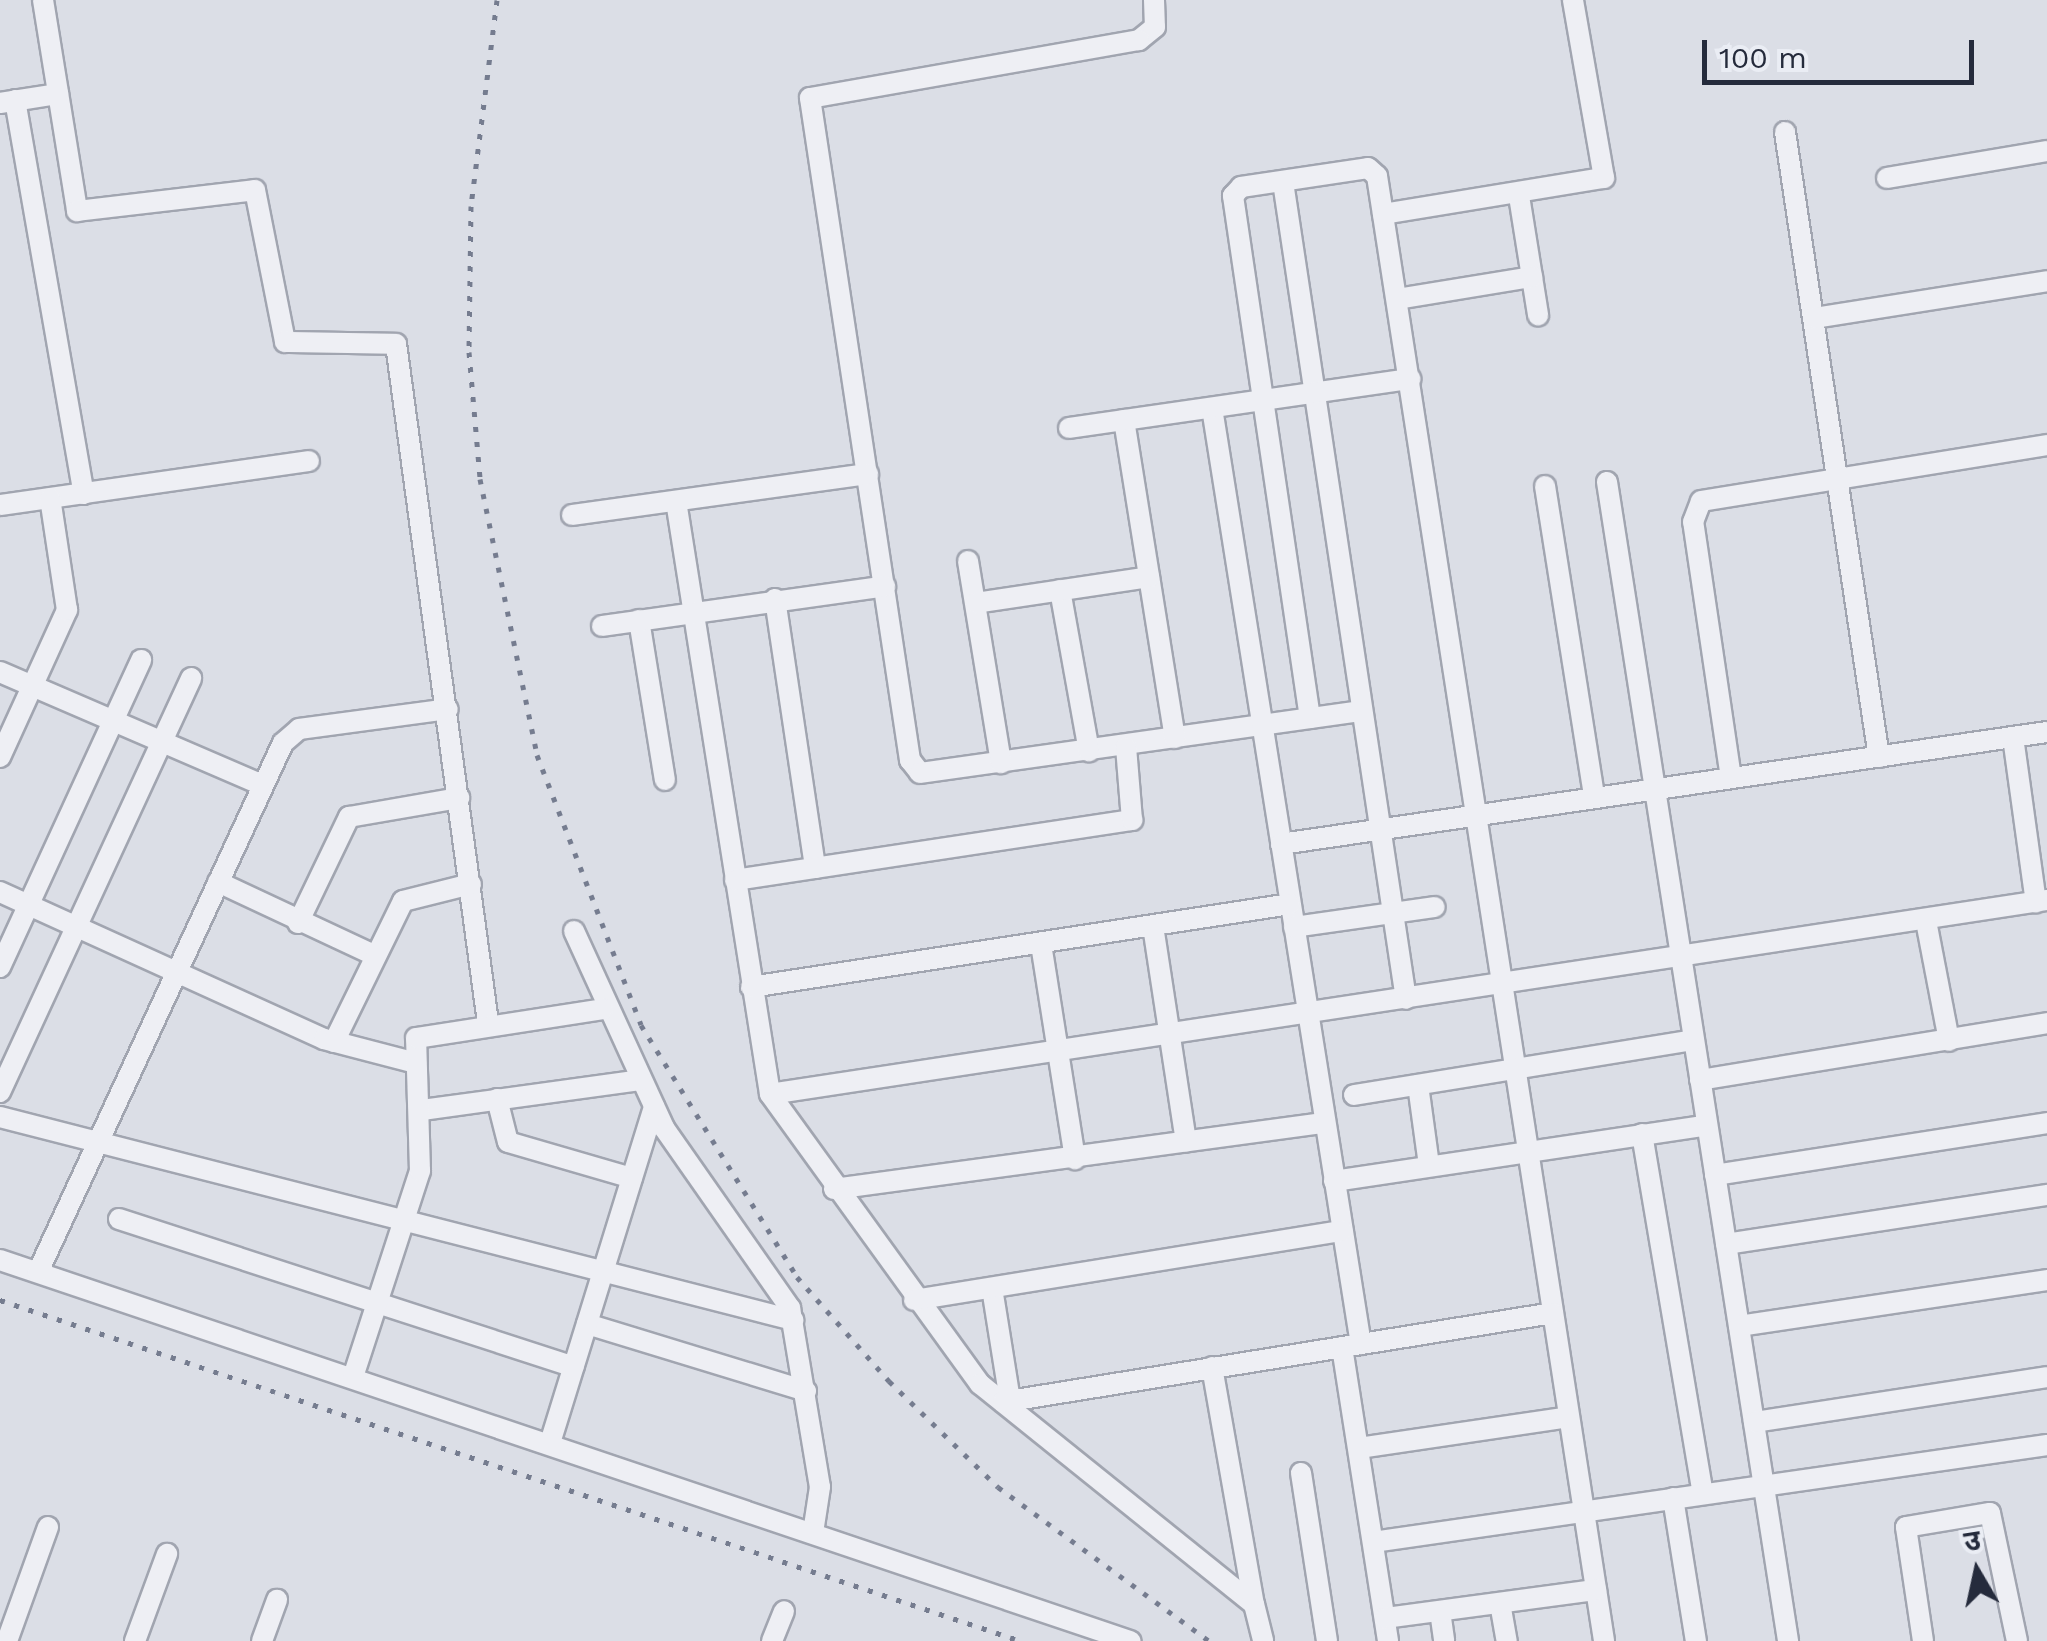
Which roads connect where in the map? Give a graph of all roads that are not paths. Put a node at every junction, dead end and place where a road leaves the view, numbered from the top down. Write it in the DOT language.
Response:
graph roads {
  1 [pos="43,0"];
  2 [pos="1154,0"];
  3 [pos="1573,0"];
  4 [pos="58,94"];
  5 [pos="7,102"];
  6 [pos="1786,132"];
  7 [pos="2047,150"];
  8 [pos="1888,178"];
  9 [pos="1283,182"];
  10 [pos="1518,196"];
  11 [pos="1383,214"];
  12 [pos="1532,277"];
  13 [pos="2047,282"];
  14 [pos="1397,299"];
  15 [pos="1538,315"];
  16 [pos="1814,318"];
  17 [pos="1410,379"];
  18 [pos="1314,394"];
  19 [pos="1266,401"];
  20 [pos="1212,408"];
  21 [pos="1124,420"];
  22 [pos="1068,428"];
  23 [pos="2047,446"];
  24 [pos="309,461"];
  25 [pos="868,474"];
  26 [pos="1838,477"];
  27 [pos="1607,482"];
  28 [pos="1545,486"];
  29 [pos="84,494"];
  30 [pos="50,498"];
  31 [pos="676,501"];
  32 [pos="0,504"];
  33 [pos="572,514"];
  34 [pos="968,561"];
  35 [pos="1149,577"];
  36 [pos="885,586"];
  37 [pos="1060,590"];
  38 [pos="775,599"];
  39 [pos="976,603"];
  40 [pos="691,611"];
  41 [pos="639,620"];
  42 [pos="602,626"];
  43 [pos="141,660"];
  44 [pos="0,672"];
  45 [pos="191,678"];
  46 [pos="33,683"];
  47 [pos="448,710"];
  48 [pos="1361,711"];
  49 [pos="114,716"];
  50 [pos="1310,718"];
  51 [pos="1265,724"];
  52 [pos="2047,732"];
  53 [pos="162,736"];
  54 [pos="2013,737"];
  55 [pos="1175,738"];
  56 [pos="1126,747"];
  57 [pos="1089,751"];
  58 [pos="0,757"];
  59 [pos="1879,757"];
  60 [pos="1002,763"];
  61 [pos="1730,778"];
  62 [pos="665,780"];
  63 [pos="262,785"];
  64 [pos="1656,788"];
  65 [pos="1594,797"];
  66 [pos="459,798"];
  67 [pos="1476,814"];
  68 [pos="1379,827"];
  69 [pos="1281,844"];
  70 [pos="815,868"];
  71 [pos="735,880"];
  72 [pos="218,882"];
  73 [pos="470,884"];
  74 [pos="0,892"];
  75 [pos="2042,901"];
  76 [pos="1290,904"];
  77 [pos="29,905"];
  78 [pos="1435,907"];
  79 [pos="1392,914"];
  80 [pos="1926,921"];
  81 [pos="298,923"];
  82 [pos="74,924"];
  83 [pos="1153,926"];
  84 [pos="1294,928"];
  85 [pos="574,931"];
  86 [pos="1042,944"];
  87 [pos="376,956"];
  88 [pos="1681,959"];
  89 [pos="0,966"];
  90 [pos="178,970"];
  91 [pos="1501,986"];
  92 [pos="752,988"];
  93 [pos="1406,999"];
  94 [pos="603,1009"];
  95 [pos="1308,1012"];
  96 [pos="488,1023"];
  97 [pos="2047,1023"];
  98 [pos="1169,1032"];
  99 [pos="1694,1040"];
  100 [pos="1949,1041"];
  101 [pos="334,1042"];
  102 [pos="1056,1048"];
  103 [pos="416,1063"];
  104 [pos="1517,1069"];
  105 [pos="640,1080"];
  106 [pos="1700,1080"];
  107 [pos="1418,1085"];
  108 [pos="0,1092"];
  109 [pos="770,1094"];
  110 [pos="1354,1096"];
  111 [pos="497,1100"];
  112 [pos="654,1107"];
  113 [pos="422,1110"];
  114 [pos="0,1117"];
  115 [pos="2047,1122"];
  116 [pos="1324,1123"];
  117 [pos="1707,1125"];
  118 [pos="1642,1134"];
  119 [pos="1186,1141"];
  120 [pos="96,1143"];
  121 [pos="1529,1149"];
  122 [pos="1075,1158"];
  123 [pos="1429,1165"];
  124 [pos="1715,1174"];
  125 [pos="632,1178"];
  126 [pos="1334,1180"];
  127 [pos="834,1190"];
  128 [pos="2047,1195"];
  129 [pos="119,1219"];
  130 [pos="404,1220"];
  131 [pos="1342,1231"];
  132 [pos="1726,1244"];
  133 [pos="0,1260"];
  134 [pos="604,1271"];
  135 [pos="38,1272"];
  136 [pos="2047,1280"];
  137 [pos="992,1288"];
  138 [pos="914,1300"];
  139 [pos="377,1303"];
  140 [pos="1553,1313"];
  141 [pos="793,1320"];
  142 [pos="587,1324"];
  143 [pos="1739,1326"];
  144 [pos="1351,1345"];
  145 [pos="574,1367"];
  146 [pos="1212,1367"];
  147 [pos="353,1377"];
  148 [pos="2047,1377"];
  149 [pos="806,1391"];
  150 [pos="1007,1401"];
  151 [pos="1568,1417"];
  152 [pos="1754,1422"];
  153 [pos="550,1443"];
  154 [pos="2047,1445"];
  155 [pos="1359,1448"];
  156 [pos="1301,1473"];
  157 [pos="1763,1483"];
  158 [pos="1703,1493"];
  159 [pos="1672,1498"];
  160 [pos="1584,1512"];
  161 [pos="48,1527"];
  162 [pos="813,1534"];
  163 [pos="1373,1542"];
  164 [pos="167,1554"];
  165 [pos="1596,1590"];
  166 [pos="277,1600"];
  167 [pos="1500,1603"];
  168 [pos="1254,1604"];
  169 [pos="784,1611"];
  170 [pos="1440,1611"];
  171 [pos="1385,1618"];
  172 [pos="8,1641"];
  173 [pos="135,1641"];
  174 [pos="262,1641"];
  175 [pos="772,1641"];
  176 [pos="1130,1641"];
  177 [pos="1263,1641"];
  178 [pos="1327,1641"];
  179 [pos="1388,1641"];
  180 [pos="1444,1641"];
  181 [pos="1507,1641"];
  182 [pos="1604,1641"];
  183 [pos="1696,1641"];
  184 [pos="1788,1641"];
  185 [pos="1923,1641"];
  186 [pos="2017,1641"];
  1 -- 4 [label="street"];
  2 -- 25 [label="street"];
  3 -- 10 [label="street"];
  4 -- 5 [label="street"];
  4 -- 47 [label="street"];
  5 -- 29 [label="street"];
  6 -- 16 [label="street"];
  7 -- 8 [label="street"];
  9 -- 11 [label="street"];
  9 -- 18 [label="street"];
  9 -- 19 [label="street"];
  10 -- 11 [label="street"];
  10 -- 12 [label="street"];
  11 -- 14 [label="street"];
  12 -- 14 [label="street"];
  12 -- 15 [label="street"];
  13 -- 16 [label="street"];
  14 -- 17 [label="street"];
  16 -- 26 [label="street"];
  17 -- 18 [label="street"];
  17 -- 67 [label="street"];
  18 -- 19 [label="street"];
  18 -- 48 [label="street"];
  19 -- 20 [label="street"];
  19 -- 50 [label="street"];
  20 -- 21 [label="street"];
  20 -- 51 [label="street"];
  21 -- 22 [label="street"];
  21 -- 35 [label="street"];
  23 -- 26 [label="street"];
  24 -- 29 [label="street"];
  25 -- 31 [label="street"];
  25 -- 36 [label="street"];
  26 -- 59 [label="street"];
  26 -- 61 [label="street"];
  27 -- 64 [label="street"];
  28 -- 65 [label="street"];
  29 -- 30 [label="street"];
  30 -- 32 [label="street"];
  30 -- 46 [label="street"];
  31 -- 33 [label="street"];
  31 -- 40 [label="street"];
  34 -- 39 [label="street"];
  35 -- 37 [label="street"];
  35 -- 55 [label="street"];
  36 -- 38 [label="street"];
  36 -- 60 [label="street"];
  37 -- 39 [label="street"];
  37 -- 57 [label="street"];
  38 -- 40 [label="street"];
  38 -- 70 [label="street"];
  39 -- 60 [label="street"];
  40 -- 41 [label="street"];
  40 -- 71 [label="street"];
  41 -- 42 [label="street"];
  41 -- 62 [label="street"];
  43 -- 49 [label="street"];
  44 -- 46 [label="street"];
  45 -- 53 [label="street"];
  46 -- 49 [label="street"];
  46 -- 58 [label="street"];
  47 -- 63 [label="street"];
  47 -- 66 [label="street"];
  48 -- 50 [label="street"];
  48 -- 68 [label="street"];
  49 -- 53 [label="street"];
  49 -- 77 [label="street"];
  50 -- 51 [label="street"];
  51 -- 55 [label="street"];
  51 -- 69 [label="street"];
  52 -- 54 [label="street"];
  53 -- 63 [label="street"];
  53 -- 82 [label="street"];
  54 -- 59 [label="street"];
  54 -- 75 [label="street"];
  55 -- 56 [label="street"];
  56 -- 57 [label="street"];
  56 -- 70 [label="street"];
  57 -- 60 [label="street"];
  59 -- 61 [label="street"];
  61 -- 64 [label="street"];
  63 -- 72 [label="street"];
  64 -- 65 [label="street"];
  64 -- 88 [label="street"];
  65 -- 67 [label="street"];
  66 -- 73 [label="street"];
  66 -- 81 [label="street"];
  67 -- 68 [label="street"];
  67 -- 91 [label="street"];
  68 -- 69 [label="street"];
  68 -- 79 [label="street"];
  69 -- 76 [label="street"];
  70 -- 71 [label="street"];
  71 -- 92 [label="street"];
  72 -- 81 [label="street"];
  72 -- 90 [label="street"];
  73 -- 87 [label="street"];
  73 -- 96 [label="street"];
  74 -- 77 [label="street"];
  75 -- 80 [label="street"];
  76 -- 83 [label="street"];
  76 -- 84 [label="street"];
  77 -- 82 [label="street"];
  77 -- 89 [label="street"];
  78 -- 79 [label="street"];
  79 -- 84 [label="street"];
  79 -- 93 [label="street"];
  80 -- 88 [label="street"];
  80 -- 100 [label="street"];
  81 -- 87 [label="street"];
  82 -- 90 [label="street"];
  82 -- 108 [label="street"];
  83 -- 86 [label="street"];
  83 -- 98 [label="street"];
  84 -- 95 [label="street"];
  85 -- 94 [label="street"];
  86 -- 92 [label="street"];
  86 -- 102 [label="street"];
  87 -- 101 [label="street"];
  88 -- 91 [label="street"];
  88 -- 99 [label="street"];
  90 -- 101 [label="street"];
  90 -- 120 [label="street"];
  91 -- 93 [label="street"];
  91 -- 104 [label="street"];
  92 -- 109 [label="street"];
  93 -- 95 [label="street"];
  94 -- 96 [label="street"];
  94 -- 105 [label="street"];
  95 -- 98 [label="street"];
  95 -- 116 [label="street"];
  96 -- 103 [label="street"];
  97 -- 100 [label="street"];
  98 -- 102 [label="street"];
  98 -- 119 [label="street"];
  99 -- 104 [label="street"];
  99 -- 106 [label="street"];
  100 -- 106 [label="street"];
  101 -- 103 [label="street"];
  102 -- 109 [label="street"];
  102 -- 122 [label="street"];
  103 -- 113 [label="street"];
  104 -- 107 [label="street"];
  104 -- 121 [label="street"];
  105 -- 111 [label="street"];
  105 -- 112 [label="street"];
  106 -- 117 [label="street"];
  107 -- 110 [label="street"];
  107 -- 123 [label="street"];
  109 -- 127 [label="street"];
  111 -- 113 [label="street"];
  111 -- 125 [label="street"];
  112 -- 125 [label="street"];
  112 -- 141 [label="street"];
  113 -- 130 [label="street"];
  114 -- 120 [label="street"];
  115 -- 124 [label="street"];
  116 -- 119 [label="street"];
  116 -- 126 [label="street"];
  117 -- 118 [label="street"];
  117 -- 124 [label="street"];
  118 -- 121 [label="street"];
  118 -- 158 [label="street"];
  119 -- 122 [label="street"];
  120 -- 130 [label="street"];
  120 -- 135 [label="street"];
  121 -- 123 [label="street"];
  121 -- 140 [label="street"];
  122 -- 127 [label="street"];
  123 -- 126 [label="street"];
  124 -- 132 [label="street"];
  125 -- 134 [label="street"];
  126 -- 131 [label="street"];
  127 -- 138 [label="street"];
  128 -- 132 [label="street"];
  129 -- 139 [label="street"];
  130 -- 134 [label="street"];
  130 -- 139 [label="street"];
  131 -- 137 [label="street"];
  131 -- 144 [label="street"];
  132 -- 143 [label="street"];
  133 -- 135 [label="street"];
  134 -- 141 [label="street"];
  134 -- 142 [label="street"];
  135 -- 147 [label="street"];
  136 -- 143 [label="street"];
  137 -- 138 [label="street"];
  137 -- 150 [label="street"];
  138 -- 150 [label="street"];
  139 -- 145 [label="street"];
  139 -- 147 [label="street"];
  140 -- 144 [label="street"];
  140 -- 151 [label="street"];
  141 -- 149 [label="street"];
  142 -- 145 [label="street"];
  142 -- 149 [label="street"];
  143 -- 152 [label="street"];
  144 -- 146 [label="street"];
  144 -- 155 [label="street"];
  145 -- 153 [label="street"];
  146 -- 150 [label="street"];
  146 -- 168 [label="street"];
  147 -- 153 [label="street"];
  148 -- 152 [label="street"];
  149 -- 162 [label="street"];
  150 -- 168 [label="street"];
  151 -- 155 [label="street"];
  151 -- 160 [label="street"];
  152 -- 157 [label="street"];
  153 -- 162 [label="street"];
  154 -- 157 [label="street"];
  155 -- 163 [label="street"];
  156 -- 178 [label="street"];
  157 -- 158 [label="street"];
  157 -- 184 [label="street"];
  158 -- 159 [label="street"];
  159 -- 160 [label="street"];
  159 -- 183 [label="street"];
  160 -- 163 [label="street"];
  160 -- 165 [label="street"];
  161 -- 172 [label="street"];
  162 -- 176 [label="street"];
  163 -- 171 [label="street"];
  164 -- 173 [label="street"];
  165 -- 167 [label="street"];
  165 -- 182 [label="street"];
  166 -- 174 [label="street"];
  167 -- 170 [label="street"];
  167 -- 181 [label="street"];
  168 -- 177 [label="street"];
  169 -- 175 [label="street"];
  170 -- 171 [label="street"];
  170 -- 180 [label="street"];
  171 -- 179 [label="street"];
  185 -- 186 [label="street"];
}
